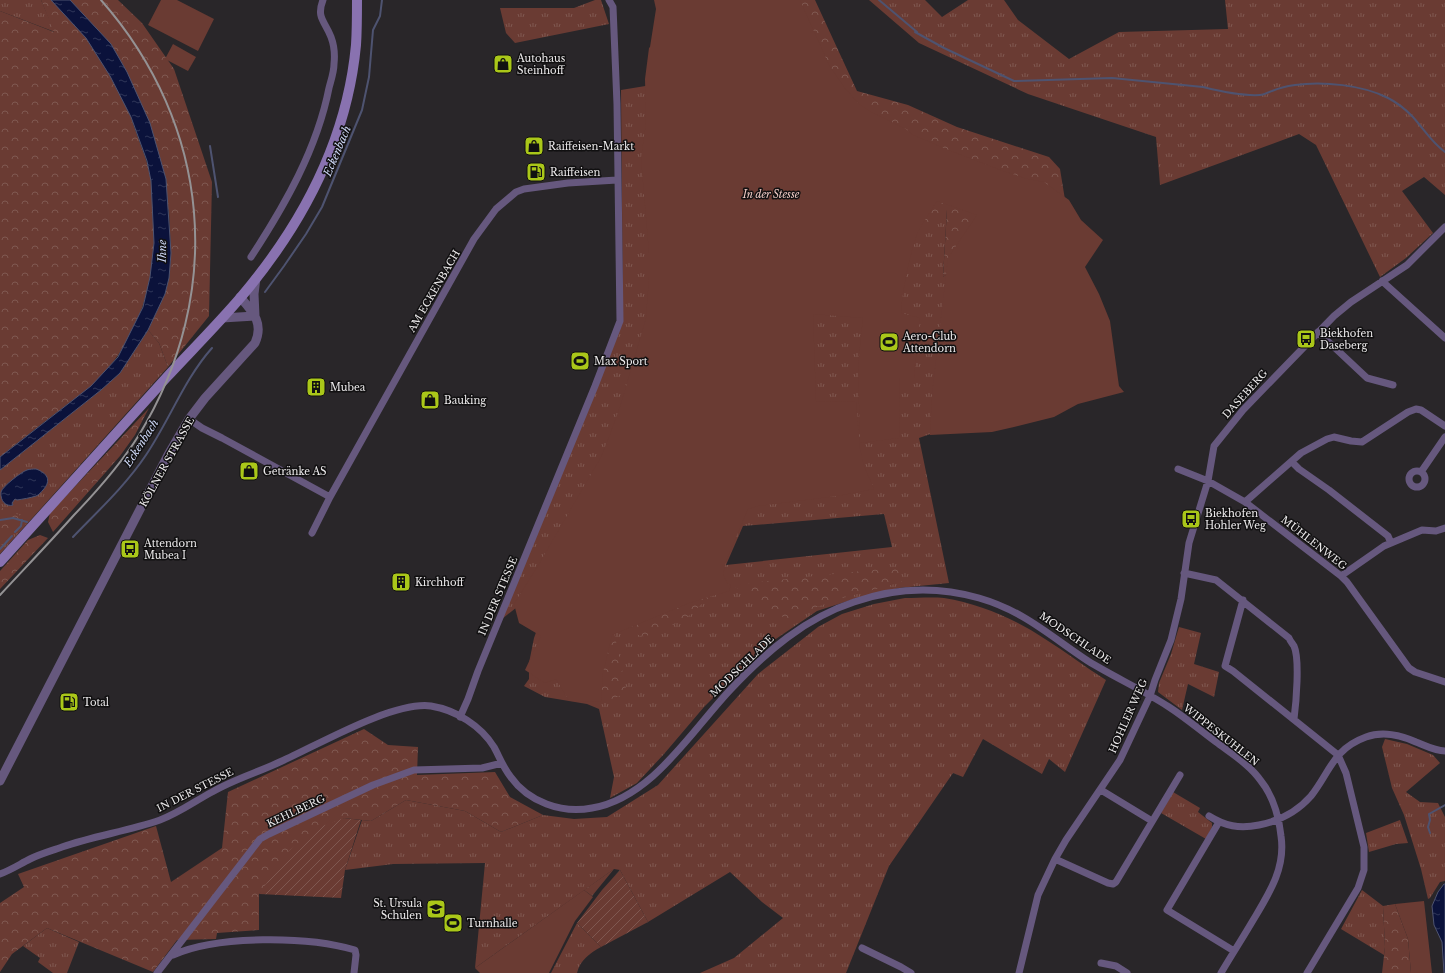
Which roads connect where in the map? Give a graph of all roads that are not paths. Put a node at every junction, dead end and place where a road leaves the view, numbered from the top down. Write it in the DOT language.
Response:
graph roads {
  1 [pos="323,0"];
  2 [pos="357,0"];
  3 [pos="609,0"];
  4 [pos="617,180"];
  5 [pos="1445,227"];
  6 [pos="251,256"];
  7 [pos="256,278"];
  8 [pos="1382,282"];
  9 [pos="240,297"];
  10 [pos="255,316"];
  11 [pos="222,318"];
  12 [pos="1318,332"];
  13 [pos="1445,338"];
  14 [pos="1393,385"];
  15 [pos="189,419"];
  16 [pos="1445,426"];
  17 [pos="1445,437"];
  18 [pos="1292,462"];
  19 [pos="1178,469"];
  20 [pos="1421,472"];
  21 [pos="1208,481"];
  22 [pos="330,497"];
  23 [pos="1245,502"];
  24 [pos="1445,528"];
  25 [pos="312,533"];
  26 [pos="1391,542"];
  27 [pos="0,562"];
  28 [pos="1184,573"];
  29 [pos="1341,576"];
  30 [pos="1243,600"];
  31 [pos="1445,682"];
  32 [pos="1150,696"];
  33 [pos="460,717"];
  34 [pos="1294,719"];
  35 [pos="1338,754"];
  36 [pos="1445,754"];
  37 [pos="502,763"];
  38 [pos="1180,775"];
  39 [pos="0,781"];
  40 [pos="1101,790"];
  41 [pos="1209,816"];
  42 [pos="1278,820"];
  43 [pos="1152,821"];
  44 [pos="1219,822"];
  45 [pos="1055,859"];
  46 [pos="0,874"];
  47 [pos="862,948"];
  48 [pos="1234,951"];
  49 [pos="171,956"];
  50 [pos="1101,963"];
  51 [pos="157,973"];
  52 [pos="354,973"];
  53 [pos="911,973"];
  54 [pos="1019,973"];
  55 [pos="1126,973"];
  56 [pos="1221,973"];
  57 [pos="1307,973"];
  1 -- 6 [label="street"];
  2 -- 7 [label="main road"];
  3 -- 4 [label="street, IN DER STESSE"];
  4 -- 22 [label="street, AM ECKENBACH"];
  4 -- 33 [label="street, IN DER STESSE"];
  5 -- 8 [label="street, DASEBERG"];
  7 -- 9 [label="main road"];
  7 -- 10 [label="street"];
  8 -- 12 [label="street, DASEBERG"];
  8 -- 13 [label="street"];
  9 -- 10 [label="street, KÖLNER STRASSE"];
  9 -- 11 [label="main road"];
  10 -- 11 [label="street"];
  10 -- 15 [label="street, KÖLNER STRASSE"];
  11 -- 27 [label="main road"];
  12 -- 14 [label="street"];
  12 -- 21 [label="street, DASEBERG"];
  15 -- 22 [label="street"];
  15 -- 39 [label="street, KÖLNER STRASSE"];
  16 -- 18 [label="street"];
  17 -- 20 [label="street"];
  18 -- 23 [label="street"];
  18 -- 26 [label="street"];
  19 -- 21 [label="street"];
  21 -- 23 [label="street, MÜHLENWEG"];
  21 -- 28 [label="street, HOHLER WEG"];
  22 -- 25 [label="street, AM ECKENBACH"];
  23 -- 29 [label="street, MÜHLENWEG"];
  24 -- 26 [label="street"];
  26 -- 29 [label="street"];
  28 -- 30 [label="street"];
  28 -- 32 [label="street, HOHLER WEG"];
  29 -- 31 [label="street, MÜHLENWEG"];
  30 -- 34 [label="street"];
  30 -- 34 [label="street"];
  32 -- 37 [label="street, MODSCHLADE"];
  32 -- 40 [label="street, HOHLER WEG"];
  32 -- 42 [label="street, WIPPESKUHLEN"];
  33 -- 37 [label="street, MODSCHLADE"];
  33 -- 46 [label="street, IN DER STESSE"];
  34 -- 35 [label="street"];
  35 -- 36 [label="street"];
  35 -- 42 [label="street"];
  35 -- 57 [label="street"];
  37 -- 49 [label="street, KEHLBERG"];
  38 -- 43 [label="street"];
  40 -- 43 [label="street"];
  40 -- 45 [label="street, HOHLER WEG"];
  41 -- 44 [label="street"];
  42 -- 44 [label="street"];
  42 -- 48 [label="street, WIPPESKUHLEN"];
  43 -- 45 [label="street"];
  44 -- 48 [label="street"];
  45 -- 54 [label="street, HOHLER WEG"];
  47 -- 53 [label="street"];
  48 -- 56 [label="street, WIPPESKUHLEN"];
  49 -- 51 [label="street, KEHLBERG"];
  49 -- 52 [label="street"];
  50 -- 55 [label="street"];
}
